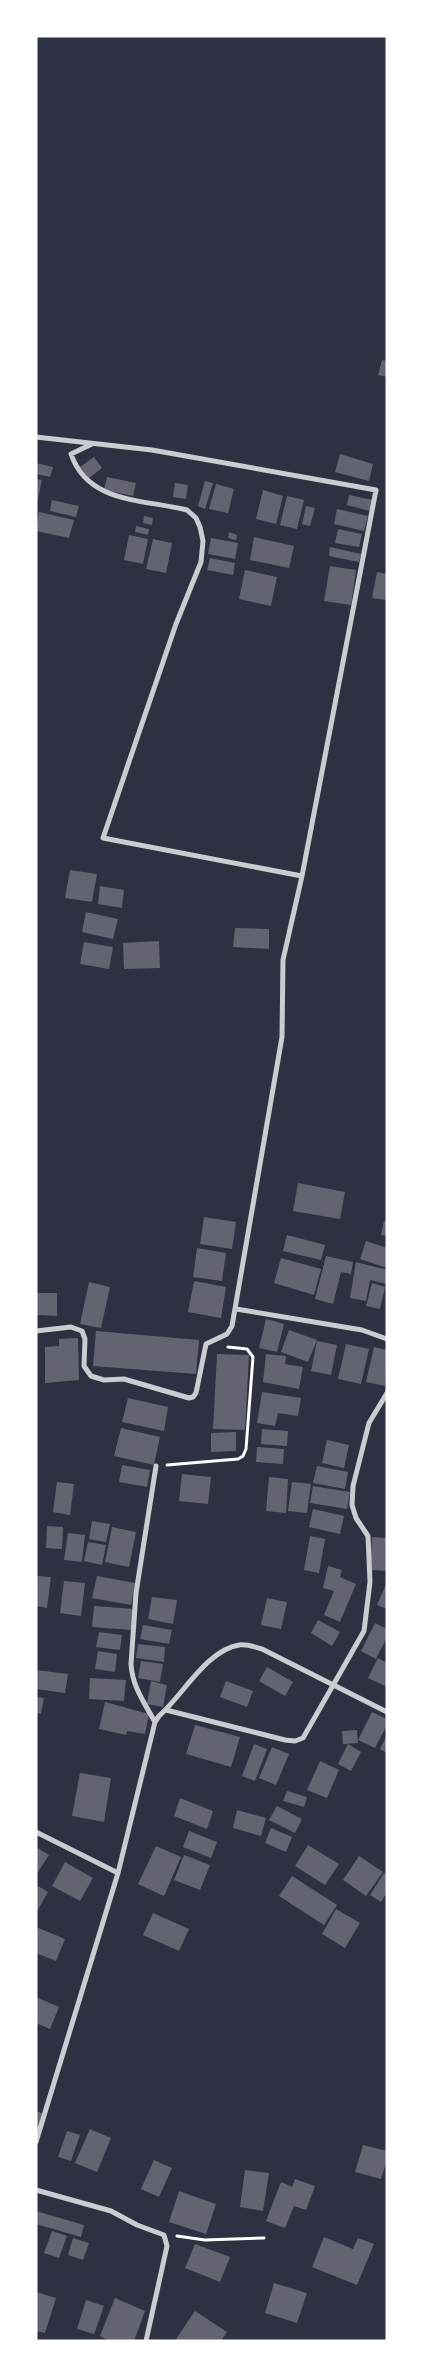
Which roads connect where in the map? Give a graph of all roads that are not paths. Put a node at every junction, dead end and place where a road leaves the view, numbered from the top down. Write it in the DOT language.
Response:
graph roads {
  1 [pos="36,437"];
  2 [pos="92,444"];
  3 [pos="302,876"];
  4 [pos="236,1309"];
  5 [pos="36,1331"];
  6 [pos="387,1339"];
  7 [pos="387,1393"];
  8 [pos="156,1466"];
  9 [pos="333,1684"];
  10 [pos="166,1710"];
  11 [pos="387,1712"];
  12 [pos="155,1722"];
  13 [pos="36,1832"];
  14 [pos="118,1874"];
  15 [pos="36,2142"];
  16 [pos="36,2190"];
  17 [pos="146,2341"];
  1 -- 2 [label="street"];
  2 -- 3 [label="street"];
  2 -- 3 [label="street"];
  3 -- 4 [label="street"];
  4 -- 5 [label="street"];
  4 -- 6 [label="street"];
  7 -- 9 [label="street"];
  8 -- 12 [label="street"];
  9 -- 10 [label="street"];
  9 -- 10 [label="street"];
  9 -- 11 [label="street"];
  10 -- 12 [label="street"];
  12 -- 14 [label="street"];
  13 -- 14 [label="street"];
  14 -- 15 [label="street"];
  16 -- 17 [label="street"];
}
